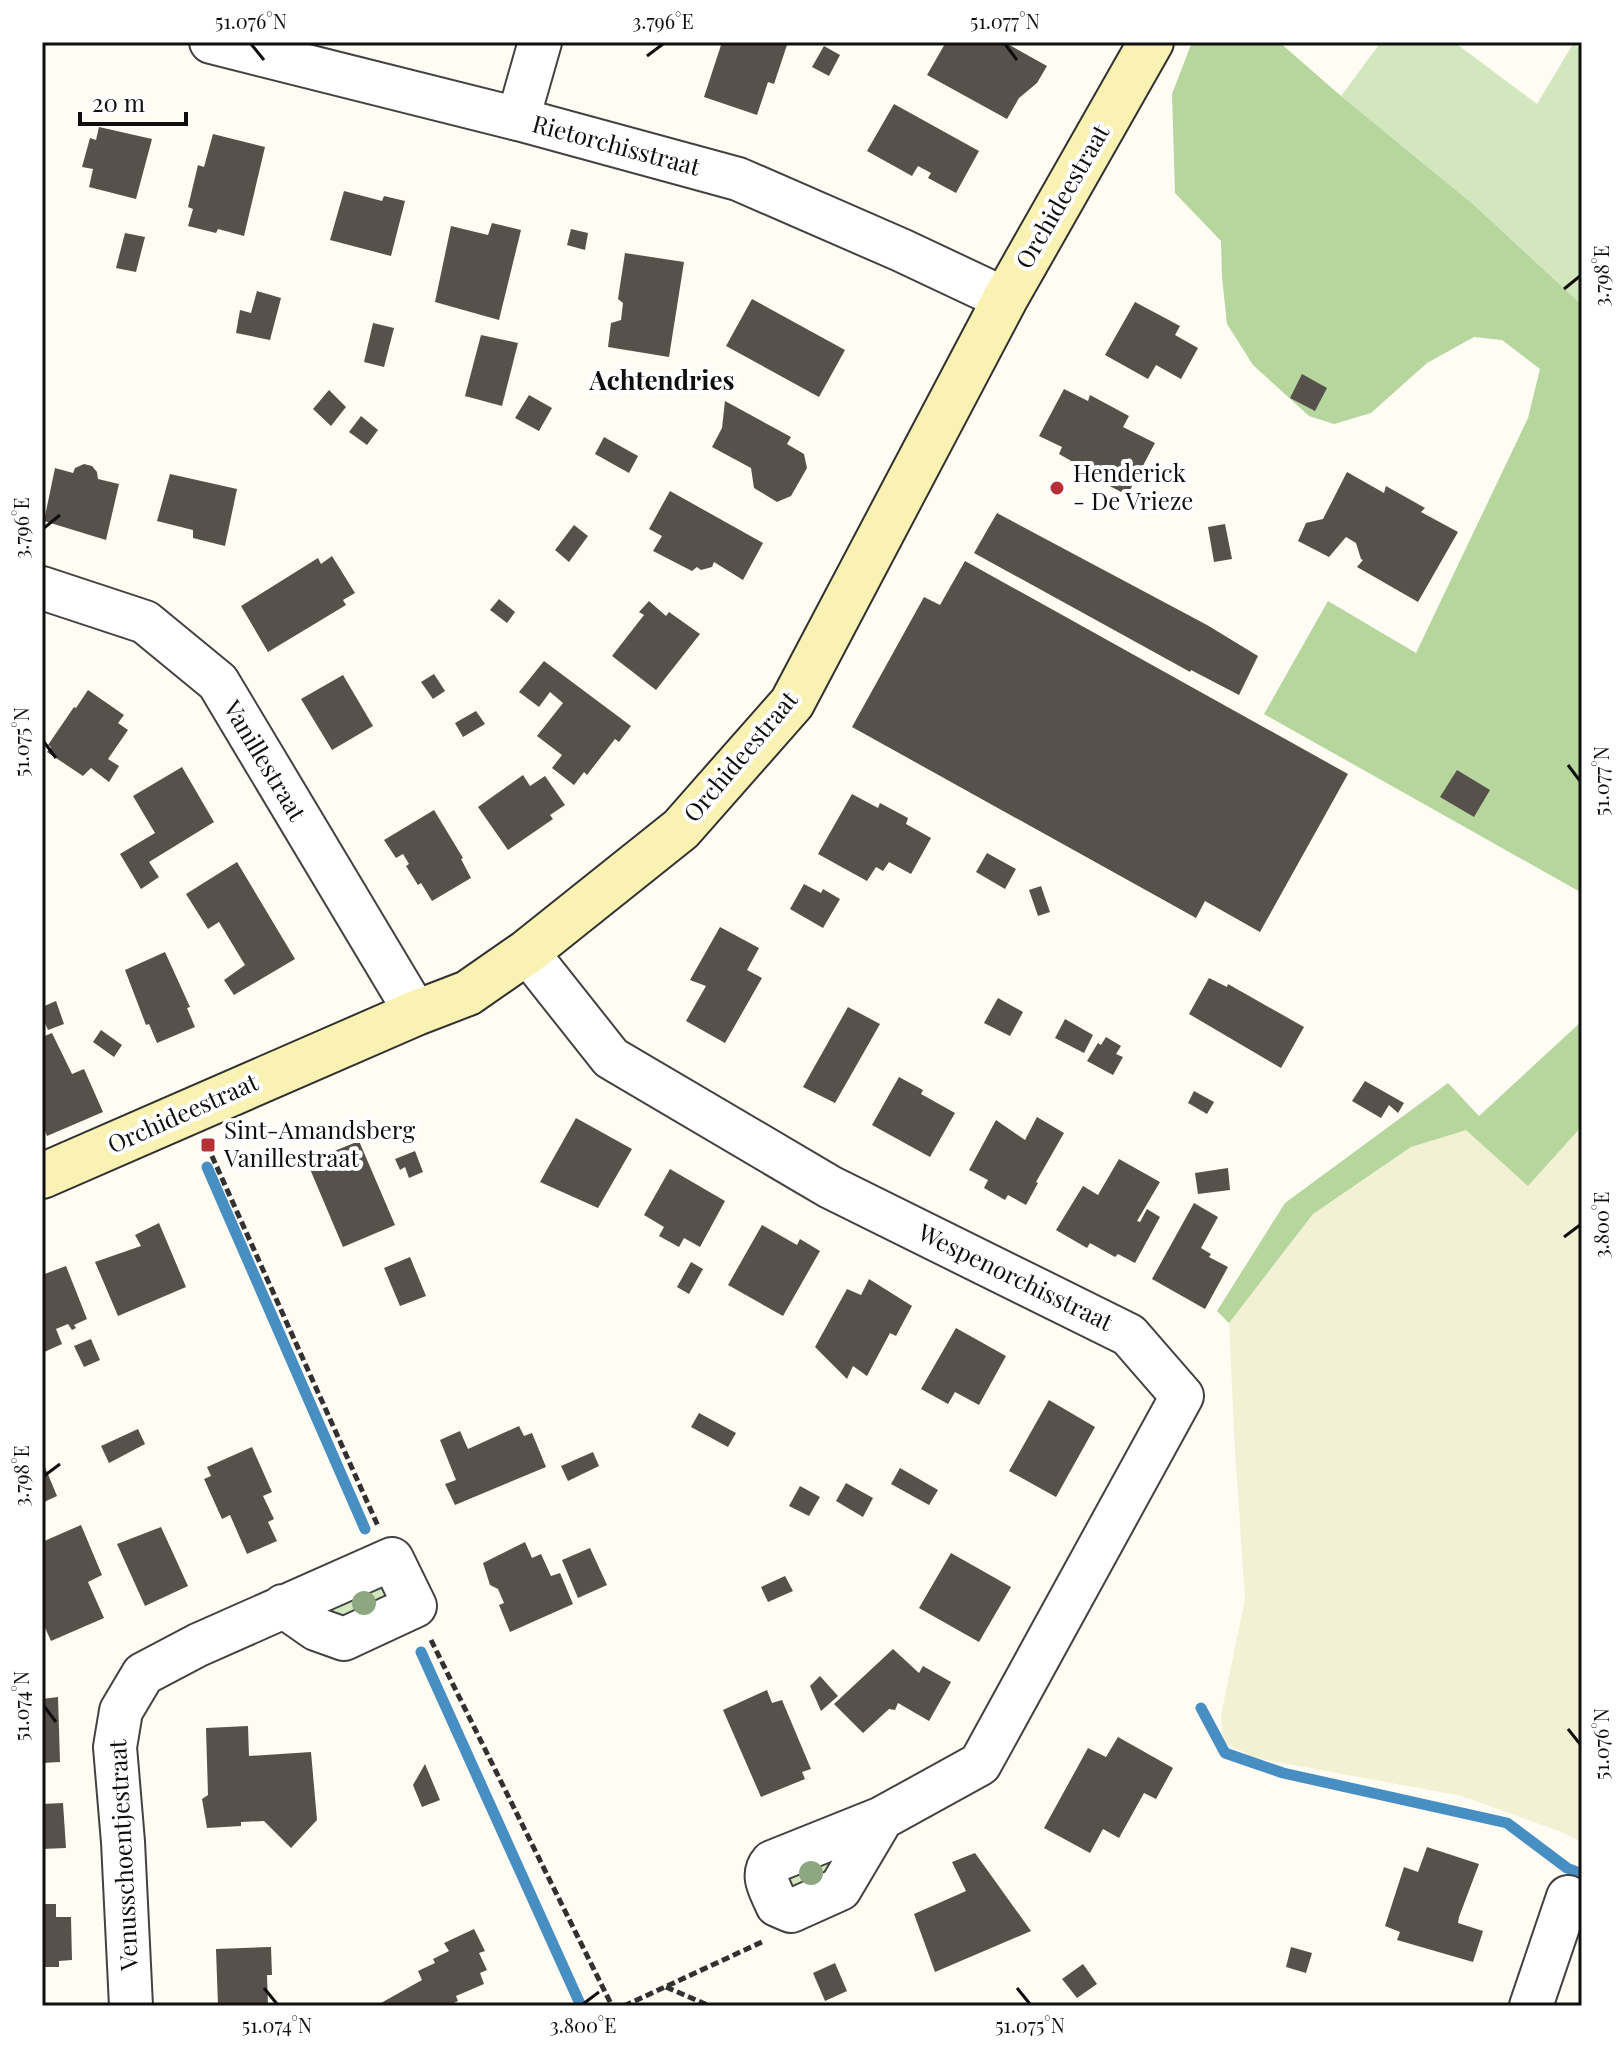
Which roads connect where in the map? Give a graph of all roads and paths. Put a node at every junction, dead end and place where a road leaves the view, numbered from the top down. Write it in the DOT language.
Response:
graph roads {
  1 [pos="211,42"];
  2 [pos="540,42"];
  3 [pos="1151,42"];
  4 [pos="518,119"];
  5 [pos="1005,299"];
  6 [pos="42,588"];
  7 [pos="527,952"];
  8 [pos="416,1013"];
  9 [pos="192,1111"];
  10 [pos="42,1176"];
  11 [pos="392,1559"];
  12 [pos="283,1606"];
  13 [pos="415,1606"];
  14 [pos="1568,1897"];
  15 [pos="791,1911"];
  16 [pos="665,1987"];
  17 [pos="131,2006"];
  18 [pos="612,2006"];
  19 [pos="624,2006"];
  20 [pos="710,2006"];
  21 [pos="1531,2006"];
  1 -- 4 [label="street, Rietorchisstraat"];
  2 -- 4 [label="street"];
  3 -- 5 [label="street, Orchideestraat"];
  4 -- 5 [label="street, Rietorchisstraat"];
  5 -- 7 [label="street, Orchideestraat"];
  6 -- 8 [label="street, Vanillestraat"];
  7 -- 8 [label="street, Orchideestraat"];
  7 -- 15 [label="street, Wespenorchisstraat"];
  8 -- 9 [label="street, Orchideestraat"];
  9 -- 10 [label="street, Orchideestraat"];
  9 -- 11 [label="path"];
  11 -- 12 [label="street, Venusschoentjestraat"];
  11 -- 13 [label="street"];
  12 -- 13 [label="street"];
  12 -- 17 [label="street, Venusschoentjestraat"];
  13 -- 18 [label="path"];
  14 -- 21 [label="street"];
  15 -- 16 [label="path"];
  16 -- 19 [label="path"];
  16 -- 20 [label="path"];
}
